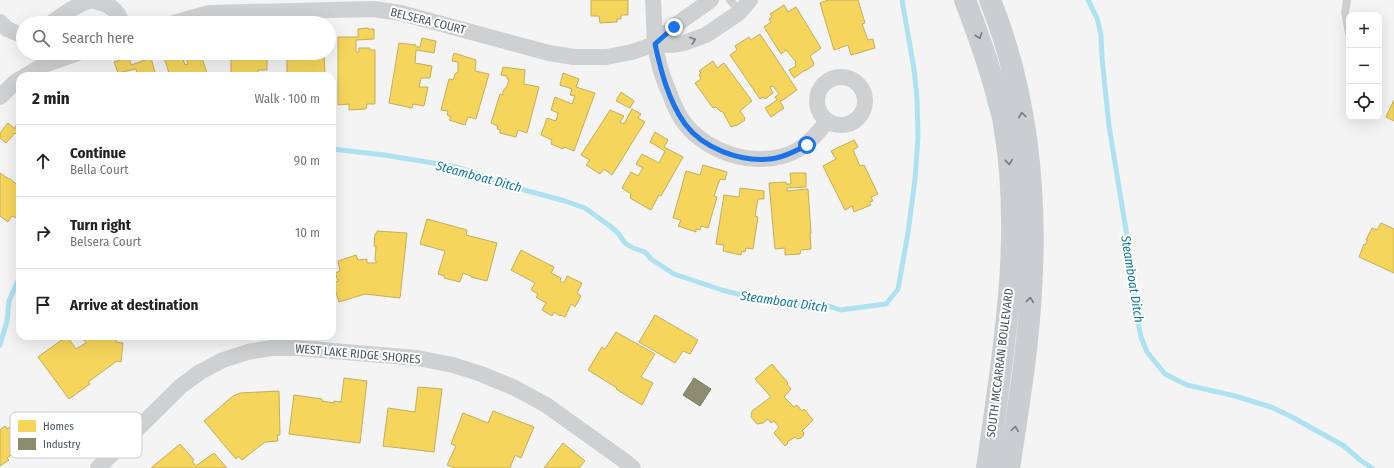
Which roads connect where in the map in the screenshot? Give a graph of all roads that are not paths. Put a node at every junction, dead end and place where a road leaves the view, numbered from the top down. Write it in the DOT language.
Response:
graph roads {
  1 [pos="653,0"];
  2 [pos="711,0"];
  3 [pos="730,0"];
  4 [pos="965,0"];
  5 [pos="990,0"];
  6 [pos="1347,0"];
  7 [pos="745,6"];
  8 [pos="62,16"];
  9 [pos="119,16"];
  10 [pos="198,16"];
  11 [pos="1346,17"];
  12 [pos="0,22"];
  13 [pos="16,33"];
  14 [pos="655,44"];
  15 [pos="56,60"];
  16 [pos="31,72"];
  17 [pos="16,82"];
  18 [pos="0,97"];
  19 [pos="827,121"];
  20 [pos="142,425"];
  21 [pos="108,458"];
  22 [pos="98,468"];
  23 [pos="633,468"];
  24 [pos="987,468"];
  25 [pos="1009,468"];
  1 -- 14 [label="street"];
  2 -- 14 [label="street, BELSERA COURT"];
  3 -- 7 [label="lane"];
  4 -- 24 [label="main road, SOUTH MCCARRAN BOULEVARD, one-way"];
  25 -- 5 [label="main road, SOUTH MCCARRAN BOULEVARD, one-way"];
  6 -- 11 [label="lane"];
  14 -- 7 [label="street, BELSERA COURT, one-way"];
  8 -- 9 [label="street"];
  10 -- 14 [label="street, BELSERA COURT"];
  12 -- 13 [label="street"];
  14 -- 19 [label="street"];
  15 -- 16 [label="street"];
  17 -- 18 [label="street"];
  20 -- 23 [label="street, WEST LAKE RIDGE SHORES"];
  21 -- 22 [label="street, WEST LAKE RIDGE SHORES"];
}
